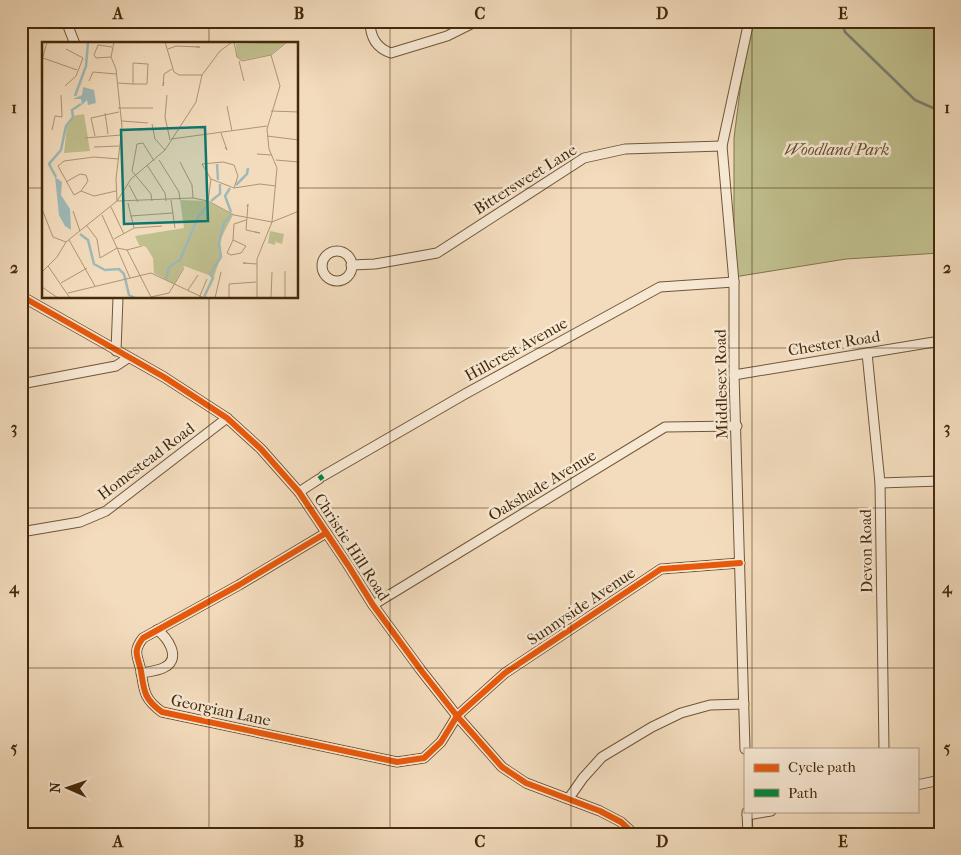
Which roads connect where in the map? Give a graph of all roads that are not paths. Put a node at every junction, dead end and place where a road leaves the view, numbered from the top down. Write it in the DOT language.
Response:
graph roads {
  1 [pos="66,21"];
  2 [pos="370,21"];
  3 [pos="477,21"];
  4 [pos="749,21"];
  5 [pos="74,42"];
  6 [pos="722,146"];
  7 [pos="352,265"];
  8 [pos="734,282"];
  9 [pos="21,296"];
  10 [pos="118,299"];
  11 [pos="940,341"];
  12 [pos="116,350"];
  13 [pos="868,353"];
  14 [pos="128,358"];
  15 [pos="734,375"];
  16 [pos="21,384"];
  17 [pos="227,418"];
  18 [pos="737,426"];
  19 [pos="940,480"];
  20 [pos="880,483"];
  21 [pos="299,492"];
  22 [pos="21,532"];
  23 [pos="326,533"];
  24 [pos="740,563"];
  25 [pos="373,605"];
  26 [pos="157,630"];
  27 [pos="141,674"];
  28 [pos="744,704"];
  29 [pos="456,716"];
  30 [pos="745,748"];
  31 [pos="884,748"];
  32 [pos="940,780"];
  33 [pos="918,785"];
  34 [pos="568,798"];
  35 [pos="747,813"];
  36 [pos="634,834"];
  37 [pos="748,834"];
  1 -- 5 [label="street"];
  2 -- 3 [label="street"];
  4 -- 6 [label="street, Middlesex Road"];
  6 -- 7 [label="street, Bittersweet Lane"];
  6 -- 8 [label="street, Middlesex Road"];
  8 -- 15 [label="street, Middlesex Road"];
  8 -- 21 [label="street, Hillcrest Avenue"];
  9 -- 12 [label="street, Christie Hill Road"];
  10 -- 12 [label="street"];
  11 -- 13 [label="street, Chester Road"];
  12 -- 14 [label="street, Christie Hill Road"];
  13 -- 15 [label="street, Chester Road"];
  13 -- 20 [label="street, Devon Road"];
  14 -- 16 [label="street"];
  14 -- 17 [label="street, Christie Hill Road"];
  15 -- 18 [label="street, Middlesex Road"];
  17 -- 21 [label="street, Christie Hill Road"];
  17 -- 22 [label="street, Homestead Road"];
  18 -- 24 [label="street, Middlesex Road"];
  18 -- 25 [label="street, Oakshade Avenue"];
  19 -- 20 [label="street"];
  20 -- 31 [label="street, Devon Road"];
  21 -- 23 [label="street, Christie Hill Road"];
  23 -- 25 [label="street, Christie Hill Road"];
  23 -- 26 [label="street, Georgian Lane"];
  24 -- 28 [label="street, Middlesex Road"];
  24 -- 29 [label="street, Sunnyside Avenue"];
  25 -- 29 [label="street, Christie Hill Road"];
  26 -- 27 [label="street, Georgian Lane"];
  26 -- 27 [label="street, Georgian Lane"];
  27 -- 29 [label="street, Georgian Lane"];
  28 -- 30 [label="street, Middlesex Road"];
  28 -- 34 [label="street"];
  29 -- 34 [label="street, Christie Hill Road"];
  32 -- 33 [label="street"];
  34 -- 36 [label="street, Christie Hill Road"];
  35 -- 37 [label="street"];
}
